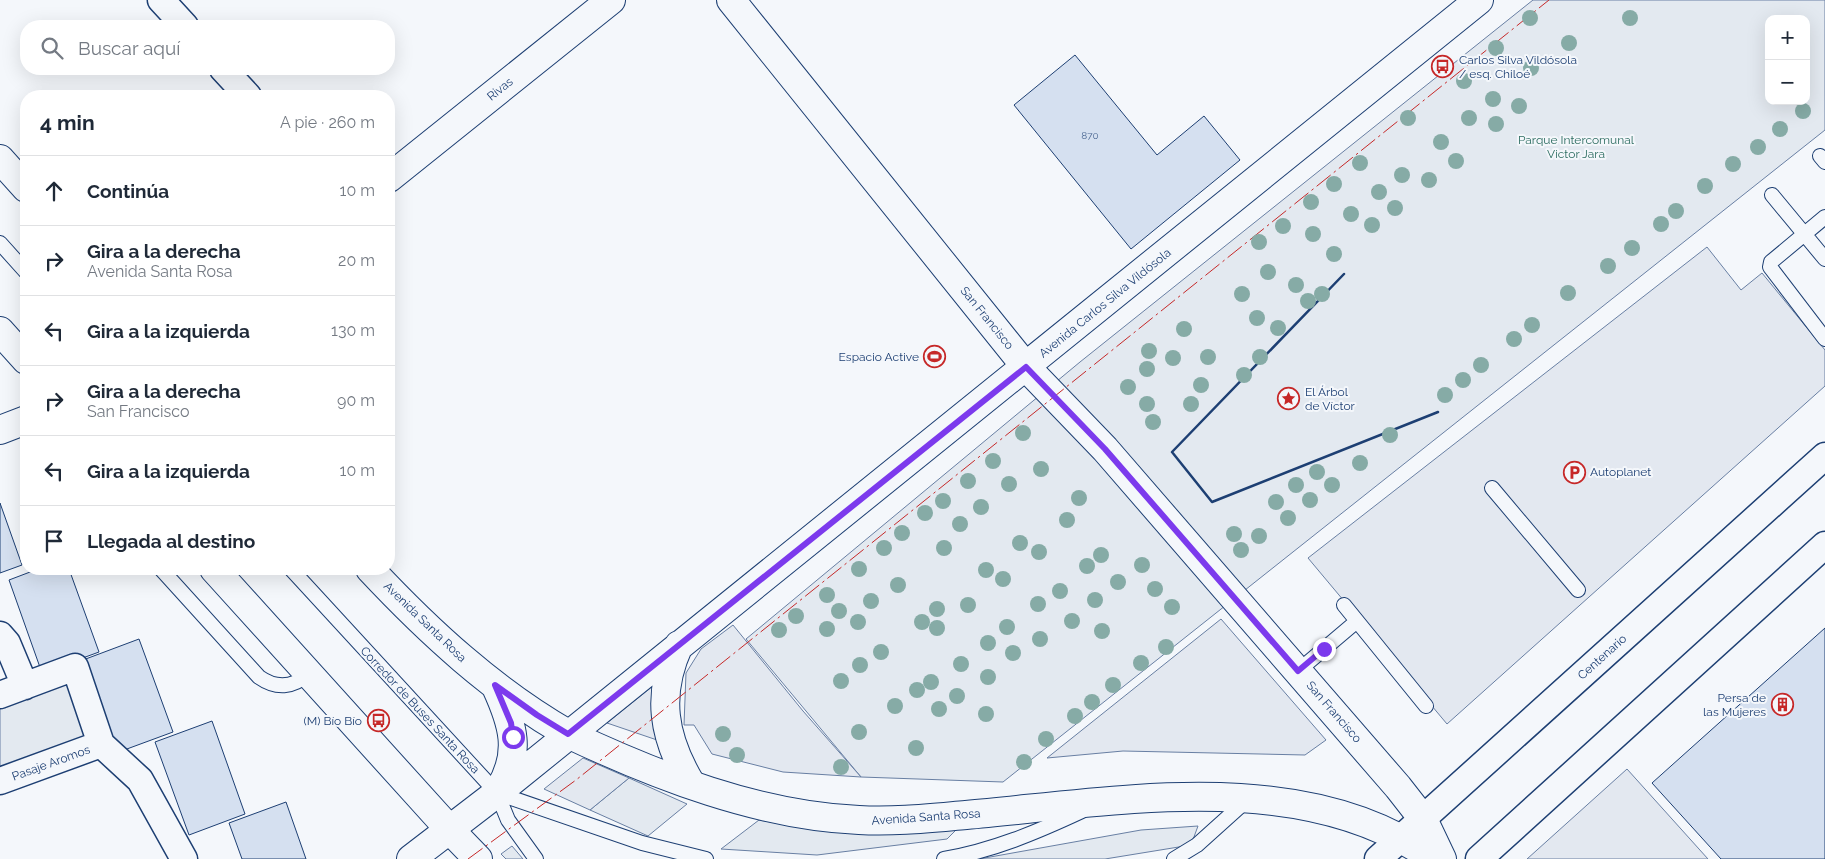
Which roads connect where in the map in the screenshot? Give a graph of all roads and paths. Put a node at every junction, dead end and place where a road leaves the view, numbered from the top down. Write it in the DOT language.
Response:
graph roads {
  1 [pos="161,0"];
  2 [pos="611,0"];
  3 [pos="731,0"];
  4 [pos="1478,0"];
  5 [pos="179,20"];
  6 [pos="229,75"];
  7 [pos="242,90"];
  8 [pos="0,159"];
  9 [pos="395,173"];
  10 [pos="20,181"];
  11 [pos="1772,195"];
  12 [pos="1825,217"];
  13 [pos="1804,234"];
  14 [pos="0,243"];
  15 [pos="1825,259"];
  16 [pos="20,265"];
  17 [pos="0,331"];
  18 [pos="1825,339"];
  19 [pos="20,353"];
  20 [pos="1026,367"];
  21 [pos="20,422"];
  22 [pos="0,430"];
  23 [pos="1825,456"];
  24 [pos="1492,488"];
  25 [pos="1825,545"];
  26 [pos="166,575"];
  27 [pos="219,575"];
  28 [pos="296,575"];
  29 [pos="376,575"];
  30 [pos="1578,590"];
  31 [pos="1344,605"];
  32 [pos="1357,621"];
  33 [pos="0,635"];
  34 [pos="679,644"];
  35 [pos="1298,671"];
  36 [pos="308,674"];
  37 [pos="495,685"];
  38 [pos="25,686"];
  39 [pos="0,695"];
  40 [pos="1426,706"];
  41 [pos="568,734"];
  42 [pos="101,744"];
  43 [pos="0,781"];
  44 [pos="691,784"];
  45 [pos="497,794"];
  46 [pos="1249,798"];
  47 [pos="1101,803"];
  48 [pos="1423,819"];
  49 [pos="450,830"];
  50 [pos="1401,839"];
  51 [pos="184,859"];
  52 [pos="411,859"];
  53 [pos="478,859"];
  54 [pos="536,859"];
  55 [pos="706,859"];
  56 [pos="944,859"];
  57 [pos="1174,859"];
  58 [pos="1378,859"];
  59 [pos="1433,859"];
  60 [pos="1442,859"];
  61 [pos="1479,859"];
  1 -- 5 [label="street"];
  2 -- 9 [label="main road, Rivas"];
  3 -- 20 [label="main road, San Francisco"];
  4 -- 20 [label="main road, Avenida Carlos Silva Vildósola"];
  6 -- 7 [label="street"];
  8 -- 10 [label="main road"];
  11 -- 13 [label="lane"];
  12 -- 13 [label="lane"];
  13 -- 15 [label="lane"];
  13 -- 18 [label="lane"];
  14 -- 16 [label="lane"];
  17 -- 19 [label="main road"];
  20 -- 34 [label="main road, Avenida Carlos Silva Vildósola"];
  20 -- 35 [label="main road, San Francisco"];
  21 -- 22 [label="main road"];
  23 -- 48 [label="street, Centenario"];
  24 -- 30 [label="lane"];
  25 -- 61 [label="street"];
  26 -- 36 [label="lane"];
  27 -- 36 [label="main road"];
  28 -- 45 [label="lane, Corredor de Buses Santa Rosa"];
  29 -- 37 [label="main road, Avenida Santa Rosa"];
  31 -- 32 [label="lane"];
  32 -- 35 [label="lane"];
  32 -- 40 [label="lane"];
  33 -- 38 [label="street"];
  34 -- 41 [label="main road, Avenida Carlos Silva Vildósola"];
  34 -- 44 [label="main road"];
  35 -- 48 [label="main road, San Francisco"];
  36 -- 49 [label="main road"];
  37 -- 41 [label="main road, Avenida Santa Rosa"];
  37 -- 45 [label="main road"];
  38 -- 39 [label="street"];
  38 -- 42 [label="street"];
  41 -- 44 [label="main road, Avenida Santa Rosa"];
  41 -- 45 [label="main road, Avenida Carlos Silva Vildósola"];
  42 -- 43 [label="street, Pasaje Aromos"];
  42 -- 51 [label="street"];
  44 -- 47 [label="main road, Avenida Santa Rosa"];
  45 -- 49 [label="main road, Avenida Carlos Silva Vildósola"];
  45 -- 54 [label="lane, Corredor de Buses Santa Rosa"];
  45 -- 55 [label="lane"];
  46 -- 47 [label="main road, Avenida Santa Rosa"];
  46 -- 50 [label="main road, Avenida Santa Rosa"];
  46 -- 57 [label="lane"];
  47 -- 56 [label="lane"];
  48 -- 50 [label="street, Centenario"];
  48 -- 60 [label="main road, San Francisco"];
  49 -- 52 [label="main road, Avenida Carlos Silva Vildósola"];
  49 -- 53 [label="main road"];
  50 -- 58 [label="street, Centenario"];
  50 -- 59 [label="main road"];
}
